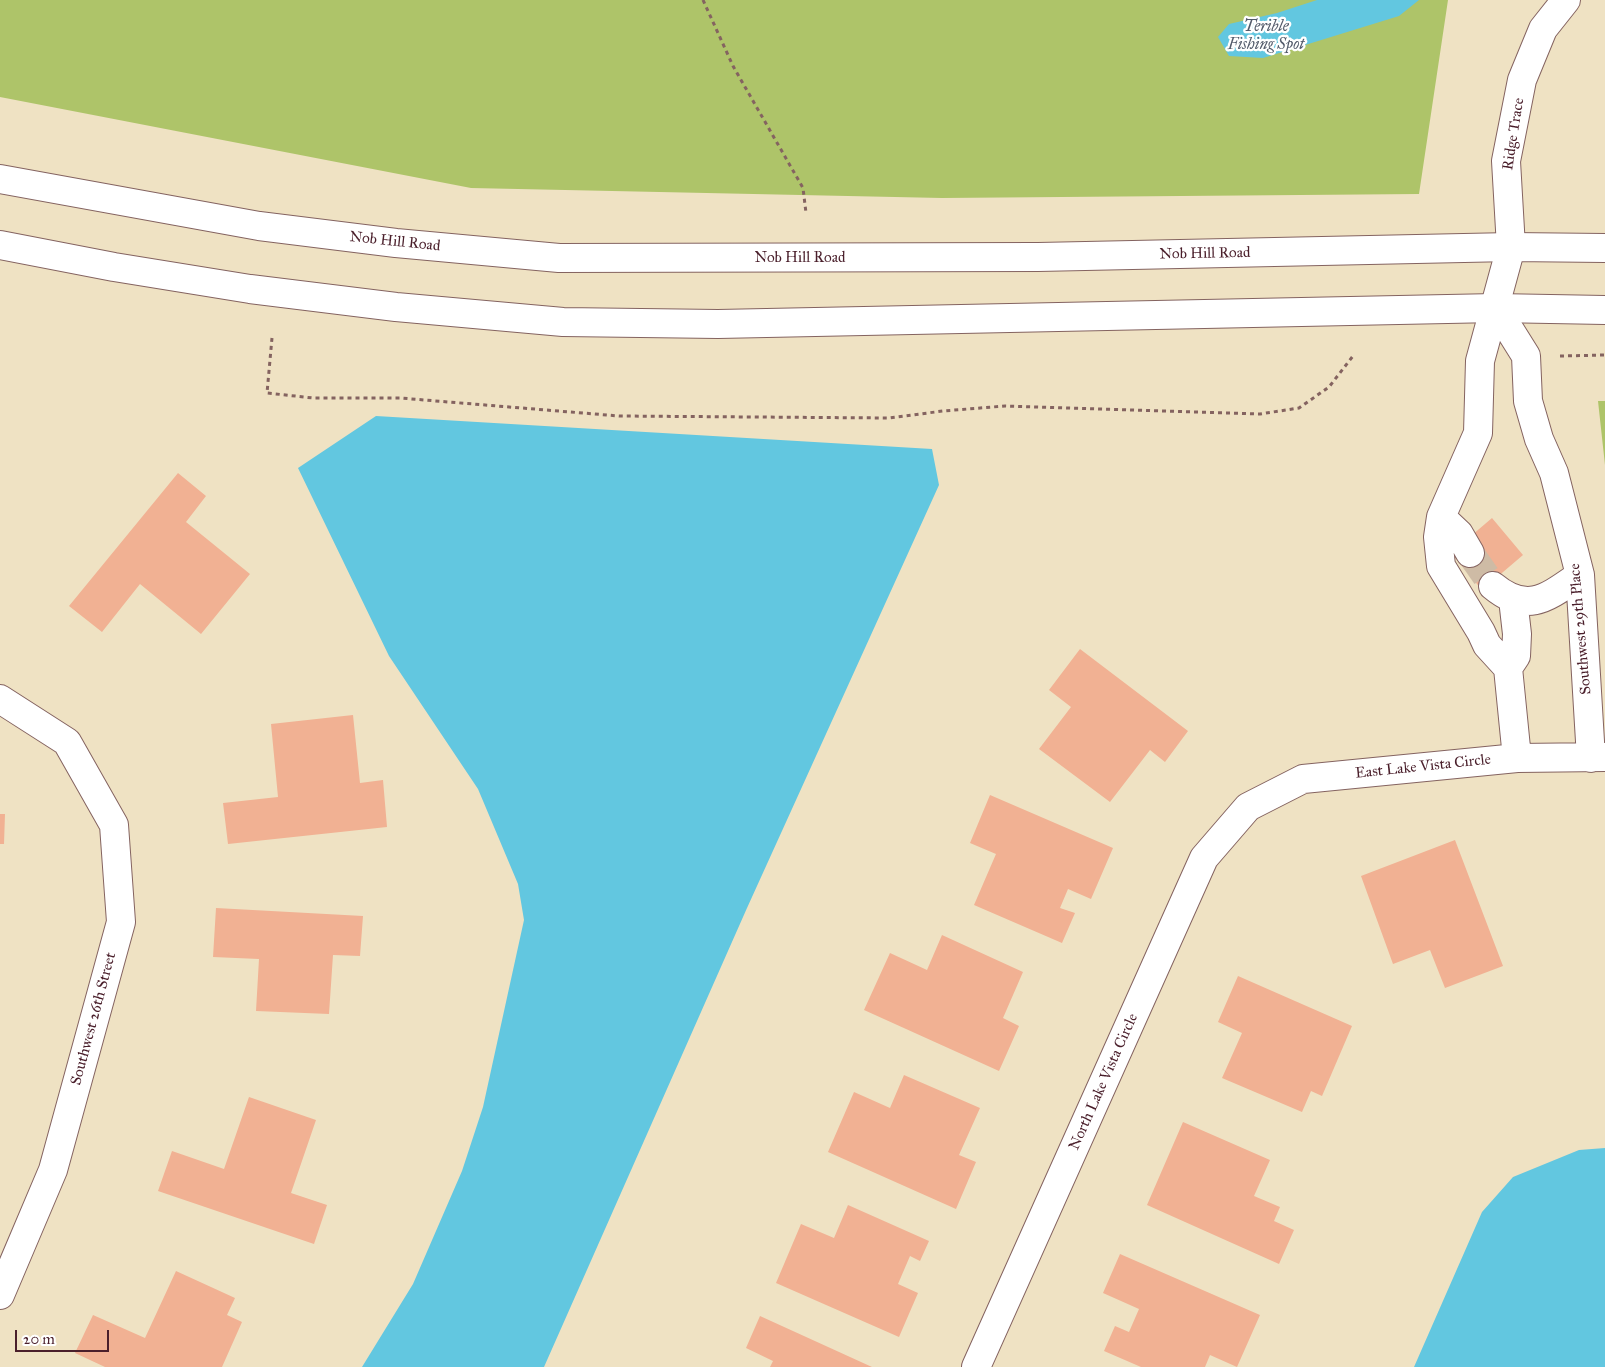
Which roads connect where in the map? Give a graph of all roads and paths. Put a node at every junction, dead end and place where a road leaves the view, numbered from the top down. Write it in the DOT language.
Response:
graph roads {
  1 [pos="703,0"];
  2 [pos="1566,0"];
  3 [pos="0,179"];
  4 [pos="806,213"];
  5 [pos="0,245"];
  6 [pos="1511,247"];
  7 [pos="1605,248"];
  8 [pos="1496,308"];
  9 [pos="1605,310"];
  10 [pos="272,338"];
  11 [pos="1605,355"];
  12 [pos="1354,356"];
  13 [pos="1560,356"];
  14 [pos="1441,518"];
  15 [pos="1470,552"];
  16 [pos="1580,575"];
  17 [pos="1508,668"];
  18 [pos="0,699"];
  19 [pos="1598,757"];
  20 [pos="1517,758"];
  21 [pos="1248,806"];
  22 [pos="0,1295"];
  23 [pos="976,1367"];
  1 -- 4 [label="path"];
  2 -- 6 [label="main road, Ridge Trace"];
  3 -- 6 [label="main road, Nob Hill Road"];
  5 -- 8 [label="main road"];
  6 -- 7 [label="main road, Nob Hill Road"];
  6 -- 8 [label="main road, Ridge Trace"];
  8 -- 9 [label="main road"];
  8 -- 14 [label="main road"];
  8 -- 16 [label="main road, Southwest 29th Place"];
  10 -- 12 [label="path"];
  11 -- 13 [label="path"];
  14 -- 15 [label="main road"];
  14 -- 17 [label="main road"];
  16 -- 17 [label="main road"];
  16 -- 19 [label="main road, Southwest 29th Place"];
  17 -- 20 [label="main road"];
  18 -- 22 [label="main road, Southwest 26th Street"];
  19 -- 20 [label="main road, East Lake Vista Circle"];
  20 -- 21 [label="main road, East Lake Vista Circle"];
  21 -- 23 [label="main road, North Lake Vista Circle"];
}
